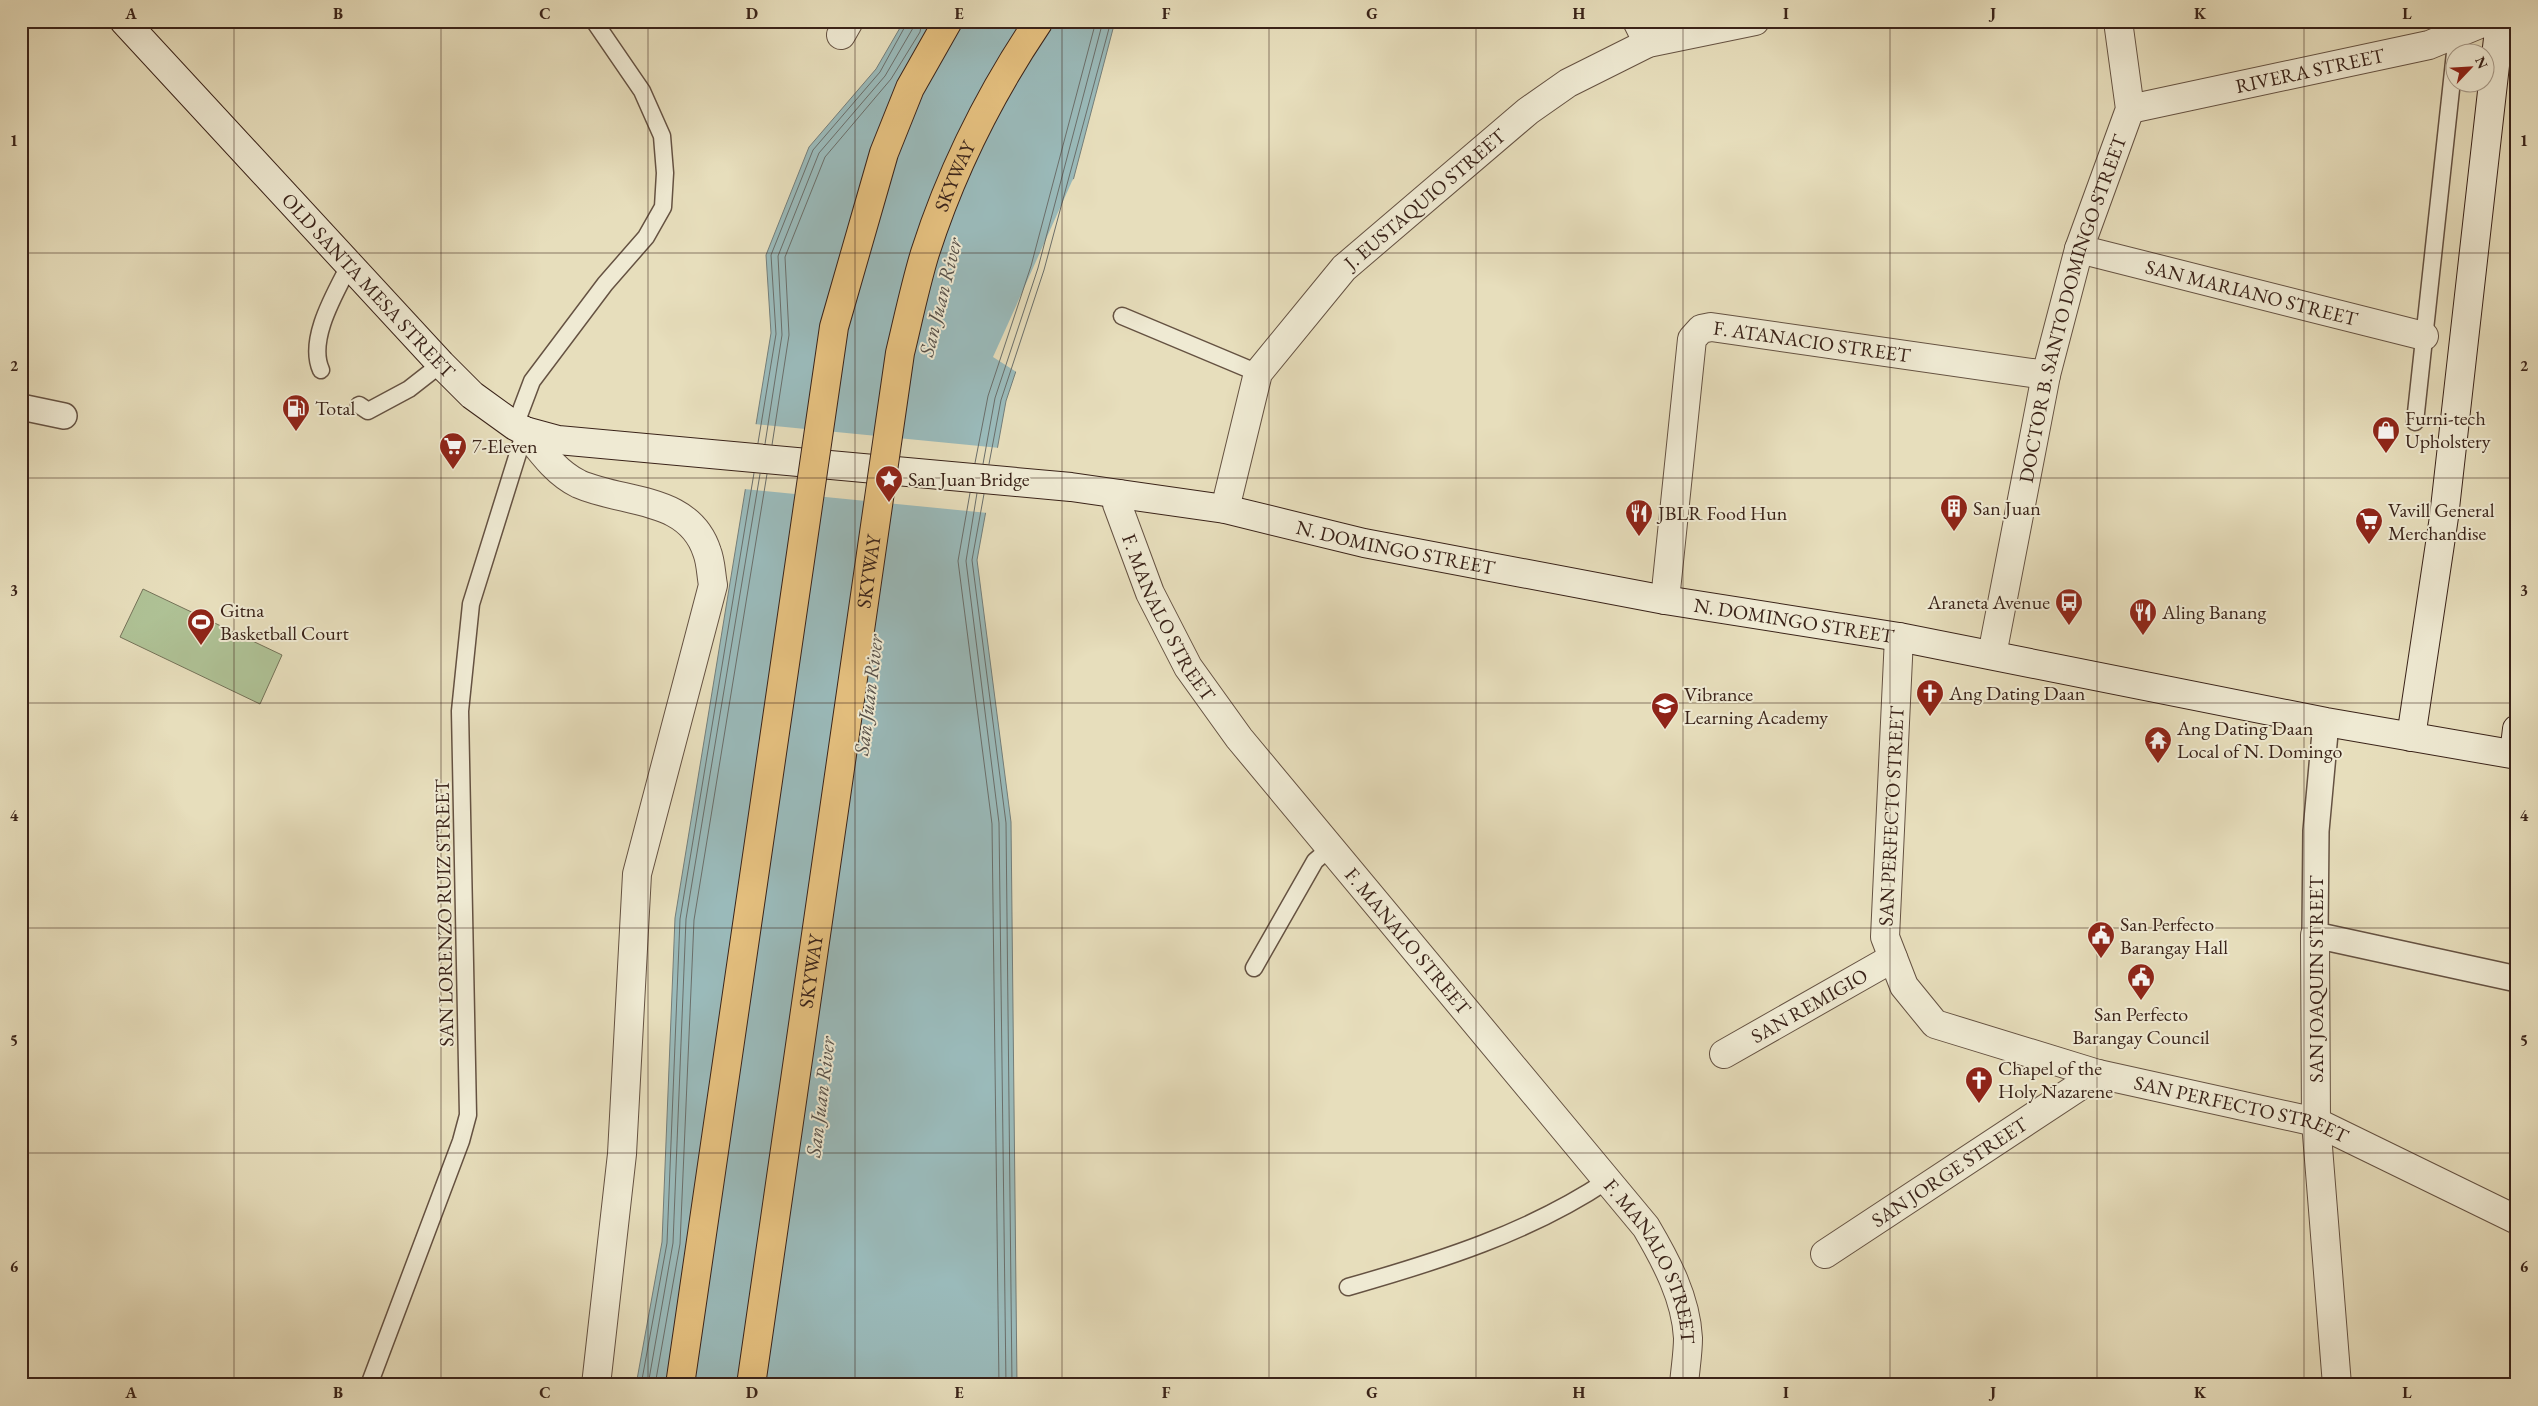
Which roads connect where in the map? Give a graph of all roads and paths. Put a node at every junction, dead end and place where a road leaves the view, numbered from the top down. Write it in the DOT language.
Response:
graph roads {
  1 [pos="124,21"];
  2 [pos="594,21"];
  3 [pos="948,21"];
  4 [pos="1039,21"];
  5 [pos="1754,21"];
  6 [pos="2118,21"];
  7 [pos="2487,21"];
  8 [pos="2500,21"];
  9 [pos="1643,32"];
  10 [pos="2457,34"];
  11 [pos="2130,109"];
  12 [pos="2079,249"];
  13 [pos="350,264"];
  14 [pos="1122,316"];
  15 [pos="2424,336"];
  16 [pos="441,364"];
  17 [pos="321,370"];
  18 [pos="1258,373"];
  19 [pos="2046,375"];
  20 [pos="359,406"];
  21 [pos="21,407"];
  22 [pos="64,416"];
  23 [pos="2415,422"];
  24 [pos="520,429"];
  25 [pos="1071,487"];
  26 [pos="1119,494"];
  27 [pos="1225,509"];
  28 [pos="1665,600"];
  29 [pos="1899,637"];
  30 [pos="1992,655"];
  31 [pos="2326,722"];
  32 [pos="2411,736"];
  33 [pos="2516,746"];
  34 [pos="1330,849"];
  35 [pos="2315,935"];
  36 [pos="1893,958"];
  37 [pos="1254,968"];
  38 [pos="2517,980"];
  39 [pos="1724,1054"];
  40 [pos="2098,1074"];
  41 [pos="2316,1122"];
  42 [pos="1608,1180"];
  43 [pos="2517,1220"];
  44 [pos="1824,1254"];
  45 [pos="1348,1288"];
  46 [pos="369,1385"];
  47 [pos="596,1385"];
  48 [pos="680,1385"];
  49 [pos="751,1385"];
  50 [pos="1684,1385"];
  51 [pos="2337,1385"];
  1 -- 13 [label="street, OLD SANTA MESA STREET"];
  2 -- 24 [label="lane, SAN LORENZO RUIZ STREET"];
  3 -- 48 [label="highway, bridge"];
  4 -- 49 [label="highway, SKYWAY, bridge"];
  5 -- 9 [label="street, J. EUSTAQUIO STREET"];
  6 -- 11 [label="street, DOCTOR B. SANTO DOMINGO STREET"];
  7 -- 10 [label="street, RIVERA STREET"];
  8 -- 32 [label="street"];
  9 -- 18 [label="street, J. EUSTAQUIO STREET"];
  10 -- 11 [label="street, RIVERA STREET"];
  10 -- 15 [label="lane"];
  11 -- 12 [label="street, DOCTOR B. SANTO DOMINGO STREET"];
  12 -- 15 [label="street, SAN MARIANO STREET"];
  12 -- 19 [label="street, DOCTOR B. SANTO DOMINGO STREET"];
  13 -- 16 [label="street, OLD SANTA MESA STREET"];
  13 -- 17 [label="lane"];
  14 -- 18 [label="lane"];
  15 -- 23 [label="lane"];
  16 -- 20 [label="lane"];
  16 -- 24 [label="street, OLD SANTA MESA STREET"];
  18 -- 27 [label="street, J. EUSTAQUIO STREET"];
  19 -- 28 [label="street, F. ATANACIO STREET"];
  19 -- 30 [label="street, DOCTOR B. SANTO DOMINGO STREET"];
  21 -- 22 [label="street"];
  24 -- 25 [label="street, OLD SANTA MESA STREET, bridge"];
  24 -- 46 [label="lane, SAN LORENZO RUIZ STREET"];
  24 -- 47 [label="street"];
  25 -- 26 [label="street, N. DOMINGO STREET"];
  26 -- 27 [label="street, N. DOMINGO STREET"];
  26 -- 34 [label="street, F. MANALO STREET"];
  27 -- 28 [label="street, N. DOMINGO STREET"];
  28 -- 29 [label="street, N. DOMINGO STREET"];
  29 -- 30 [label="street, N. DOMINGO STREET"];
  29 -- 36 [label="street, SAN PERFECTO STREET"];
  30 -- 31 [label="street, N. DOMINGO STREET"];
  31 -- 32 [label="street, N. DOMINGO STREET"];
  31 -- 35 [label="street, SAN JOAQUIN STREET"];
  32 -- 33 [label="street, N. DOMINGO STREET"];
  34 -- 37 [label="lane"];
  34 -- 42 [label="street, F. MANALO STREET"];
  35 -- 38 [label="street"];
  35 -- 41 [label="street, SAN JOAQUIN STREET"];
  36 -- 39 [label="street, SAN REMIGIO"];
  36 -- 40 [label="street, SAN PERFECTO STREET"];
  40 -- 41 [label="street, SAN PERFECTO STREET"];
  40 -- 44 [label="street, SAN JORGE STREET"];
  41 -- 43 [label="street, SAN PERFECTO STREET"];
  41 -- 51 [label="street, SAN JOAQUIN STREET"];
  42 -- 45 [label="lane"];
  42 -- 50 [label="street, F. MANALO STREET"];
}
